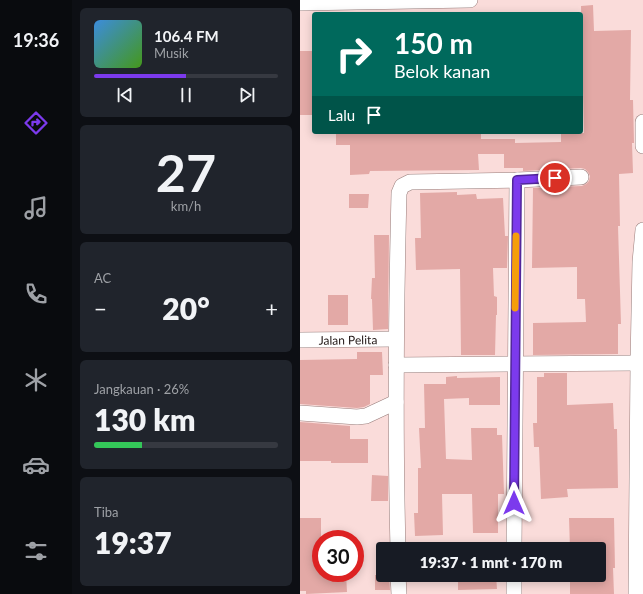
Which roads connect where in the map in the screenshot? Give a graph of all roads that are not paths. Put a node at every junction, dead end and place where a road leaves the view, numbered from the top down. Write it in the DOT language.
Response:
graph roads {
  1 [pos="470,0"];
  2 [pos="429,1"];
  3 [pos="300,3"];
  4 [pos="643,122"];
  5 [pos="643,146"];
  6 [pos="581,177"];
  7 [pos="517,180"];
  8 [pos="643,230"];
  9 [pos="396,339"];
  10 [pos="300,340"];
  11 [pos="638,363"];
  12 [pos="396,365"];
  13 [pos="515,365"];
  14 [pos="396,402"];
  15 [pos="300,413"];
  16 [pos="398,542"];
  17 [pos="514,542"];
  18 [pos="398,582"];
  19 [pos="514,582"];
  20 [pos="399,594"];
  21 [pos="514,594"];
  22 [pos="636,594"];
  1 -- 2 [label="street"];
  2 -- 3 [label="street"];
  4 -- 5 [label="street"];
  6 -- 7 [label="street"];
  7 -- 9 [label="street"];
  7 -- 13 [label="street"];
  8 -- 11 [label="street"];
  9 -- 10 [label="street, Jalan Pelita"];
  9 -- 12 [label="street"];
  11 -- 13 [label="street"];
  11 -- 22 [label="street"];
  12 -- 13 [label="street"];
  12 -- 14 [label="street"];
  13 -- 17 [label="street"];
  14 -- 15 [label="street"];
  14 -- 16 [label="street"];
  18 -- 20 [label="street"];
  19 -- 21 [label="street"];
}
